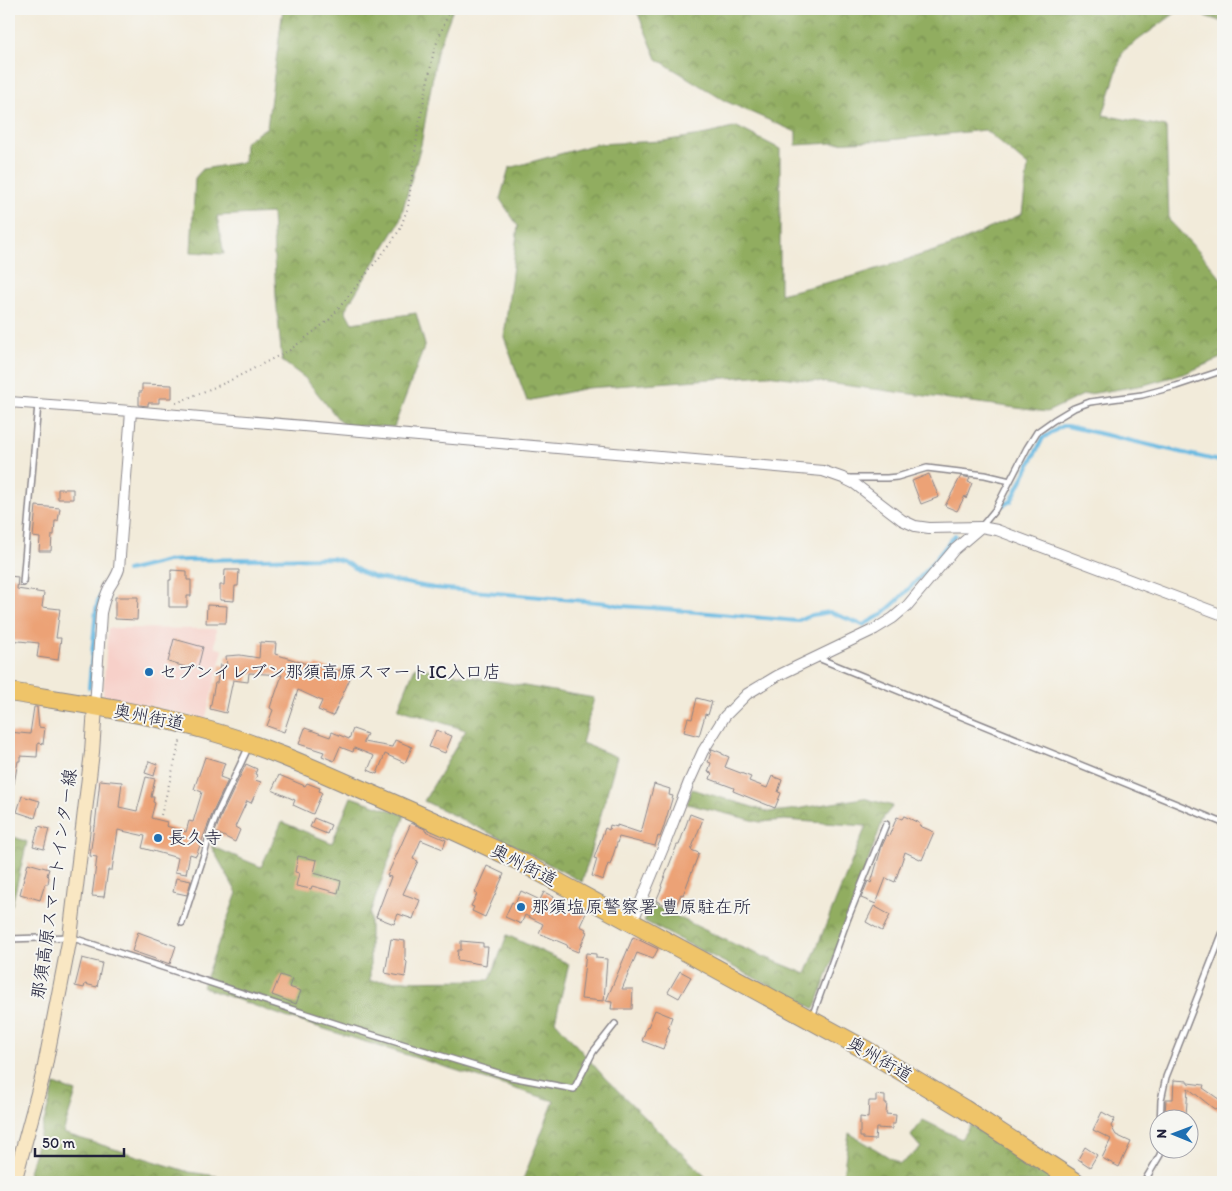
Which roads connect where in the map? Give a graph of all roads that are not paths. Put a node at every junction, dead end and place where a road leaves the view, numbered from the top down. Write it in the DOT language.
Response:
graph roads {
  1 [pos="1223,369"];
  2 [pos="9,402"];
  3 [pos="38,404"];
  4 [pos="131,411"];
  5 [pos="843,478"];
  6 [pos="1010,481"];
  7 [pos="981,527"];
  8 [pos="23,583"];
  9 [pos="1223,614"];
  10 [pos="817,658"];
  11 [pos="9,692"];
  12 [pos="95,707"];
  13 [pos="250,743"];
  14 [pos="1223,823"];
  15 [pos="886,824"];
  16 [pos="182,923"];
  17 [pos="632,923"];
  18 [pos="1223,932"];
  19 [pos="70,937"];
  20 [pos="9,939"];
  21 [pos="811,1020"];
  22 [pos="616,1024"];
  23 [pos="1161,1108"];
  24 [pos="1158,1158"];
  25 [pos="14,1182"];
  26 [pos="1076,1182"];
  27 [pos="1144,1182"];
  1 -- 6 [label="lane"];
  2 -- 3 [label="street"];
  3 -- 4 [label="street"];
  3 -- 8 [label="lane"];
  4 -- 5 [label="street"];
  4 -- 12 [label="street"];
  5 -- 6 [label="lane"];
  5 -- 7 [label="street"];
  6 -- 7 [label="lane"];
  7 -- 9 [label="street"];
  7 -- 10 [label="street"];
  10 -- 14 [label="lane"];
  10 -- 17 [label="street"];
  11 -- 12 [label="highway, 奥州街道"];
  12 -- 13 [label="highway, 奥州街道"];
  12 -- 19 [label="main road, 那須高原スマートインター線"];
  13 -- 16 [label="lane"];
  13 -- 17 [label="highway, 奥州街道"];
  15 -- 21 [label="lane"];
  17 -- 21 [label="highway, 奥州街道"];
  18 -- 23 [label="lane"];
  19 -- 20 [label="lane"];
  19 -- 22 [label="lane"];
  19 -- 25 [label="main road, 那須高原スマートインター線"];
  21 -- 26 [label="highway, 奥州街道"];
  24 -- 27 [label="lane"];
}
